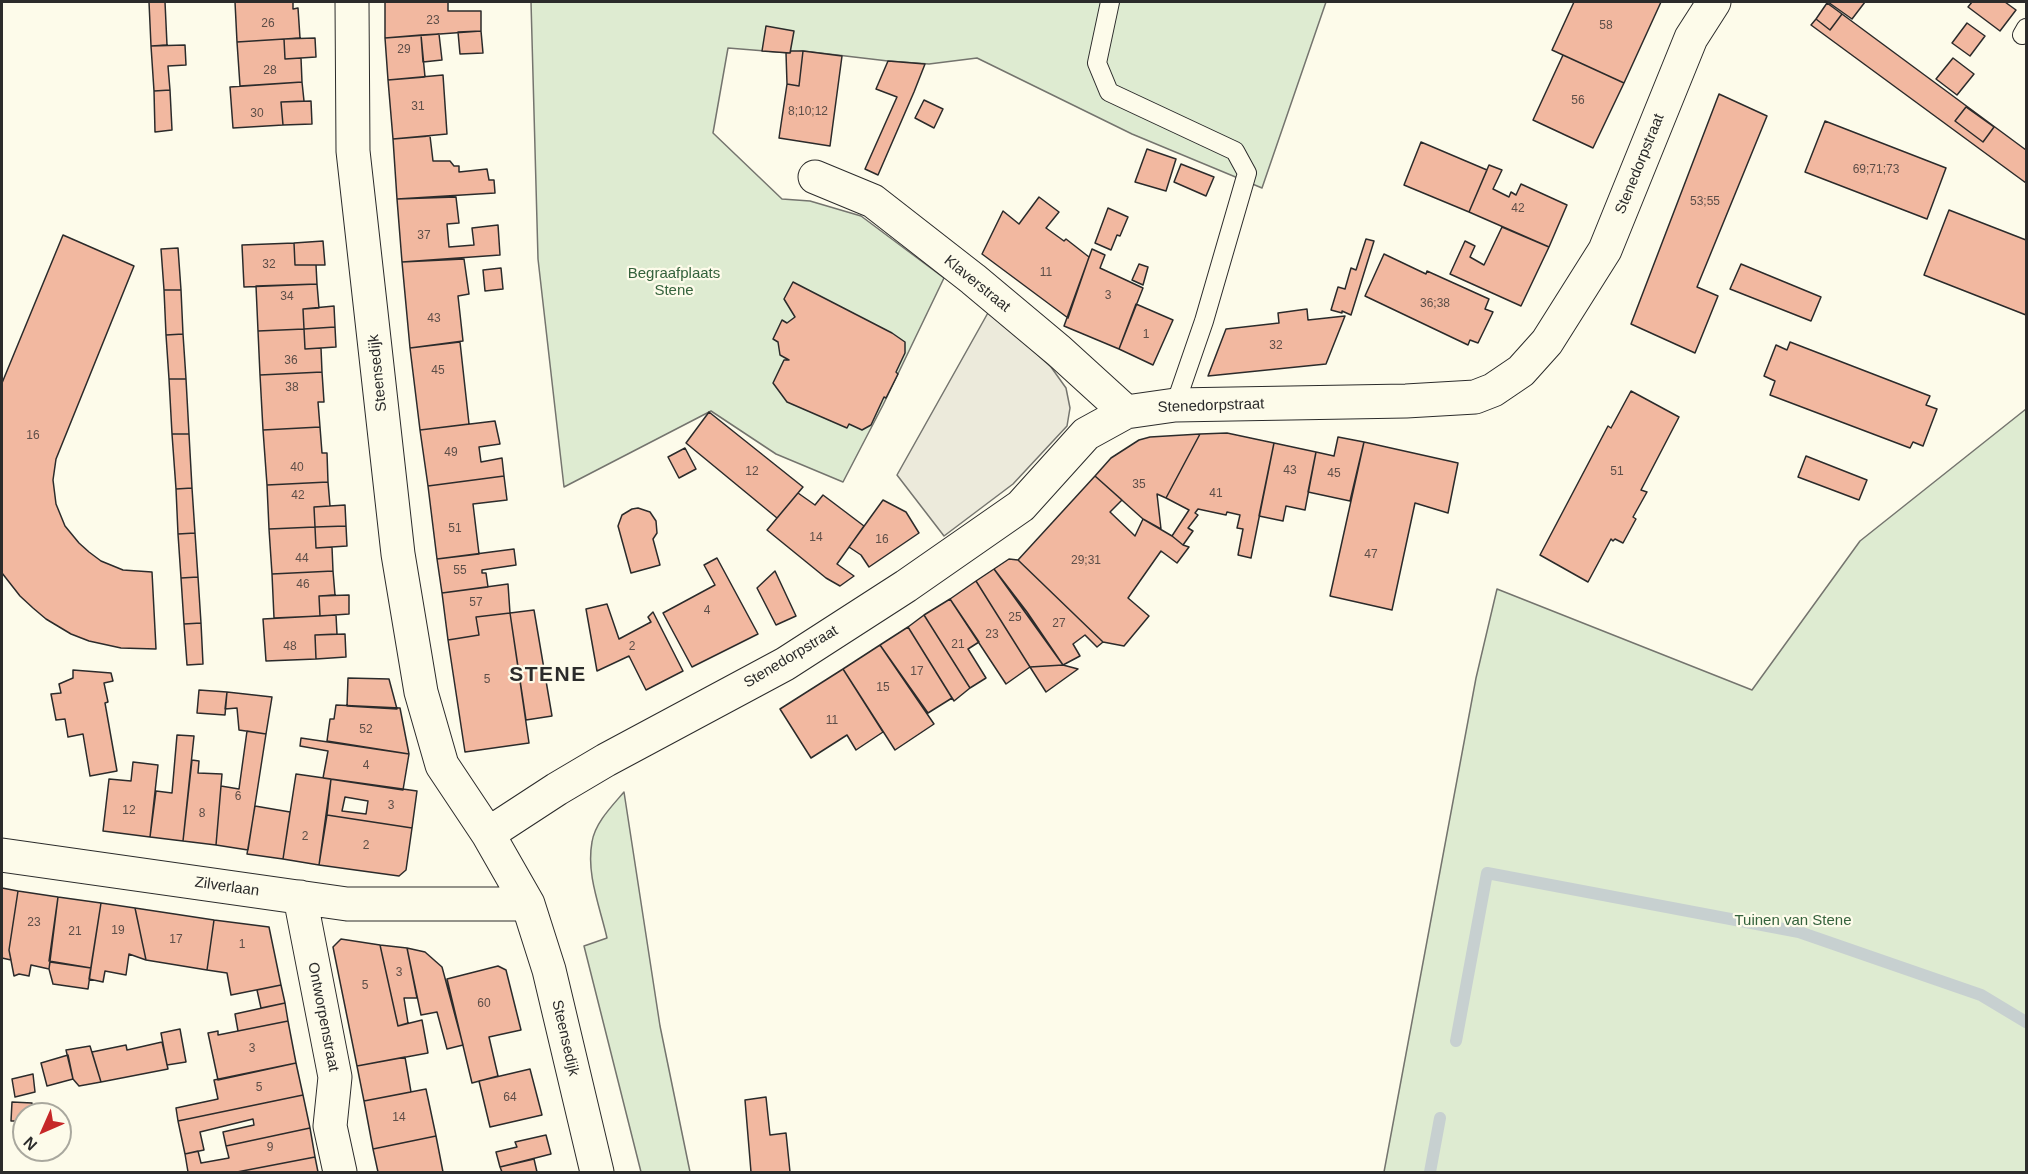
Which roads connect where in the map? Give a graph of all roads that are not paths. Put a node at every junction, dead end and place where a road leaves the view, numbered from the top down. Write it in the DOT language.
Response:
graph roads {
  1 [pos="352,2"];
  2 [pos="1110,2"];
  3 [pos="1714,2"];
  4 [pos="815,177"];
  5 [pos="1175,405"];
  6 [pos="1126,412"];
  7 [pos="488,834"];
  8 [pos="2,855"];
  9 [pos="300,897"];
  10 [pos="528,904"];
  11 [pos="340,1173"];
  12 [pos="597,1173"];
  1 -- 7 [label="street, Steensedijk"];
  2 -- 5 [label="lane"];
  3 -- 5 [label="street, Stenedorpstraat"];
  4 -- 6 [label="street, Klaverstraat"];
  5 -- 6 [label="street, Stenedorpstraat"];
  6 -- 7 [label="street, Stenedorpstraat"];
  7 -- 10 [label="street, Steensedijk"];
  8 -- 9 [label="street, Zilverlaan"];
  9 -- 10 [label="street, Zilverlaan"];
  9 -- 11 [label="street, Ontworpenstraat"];
  10 -- 12 [label="street, Steensedijk"];
}
